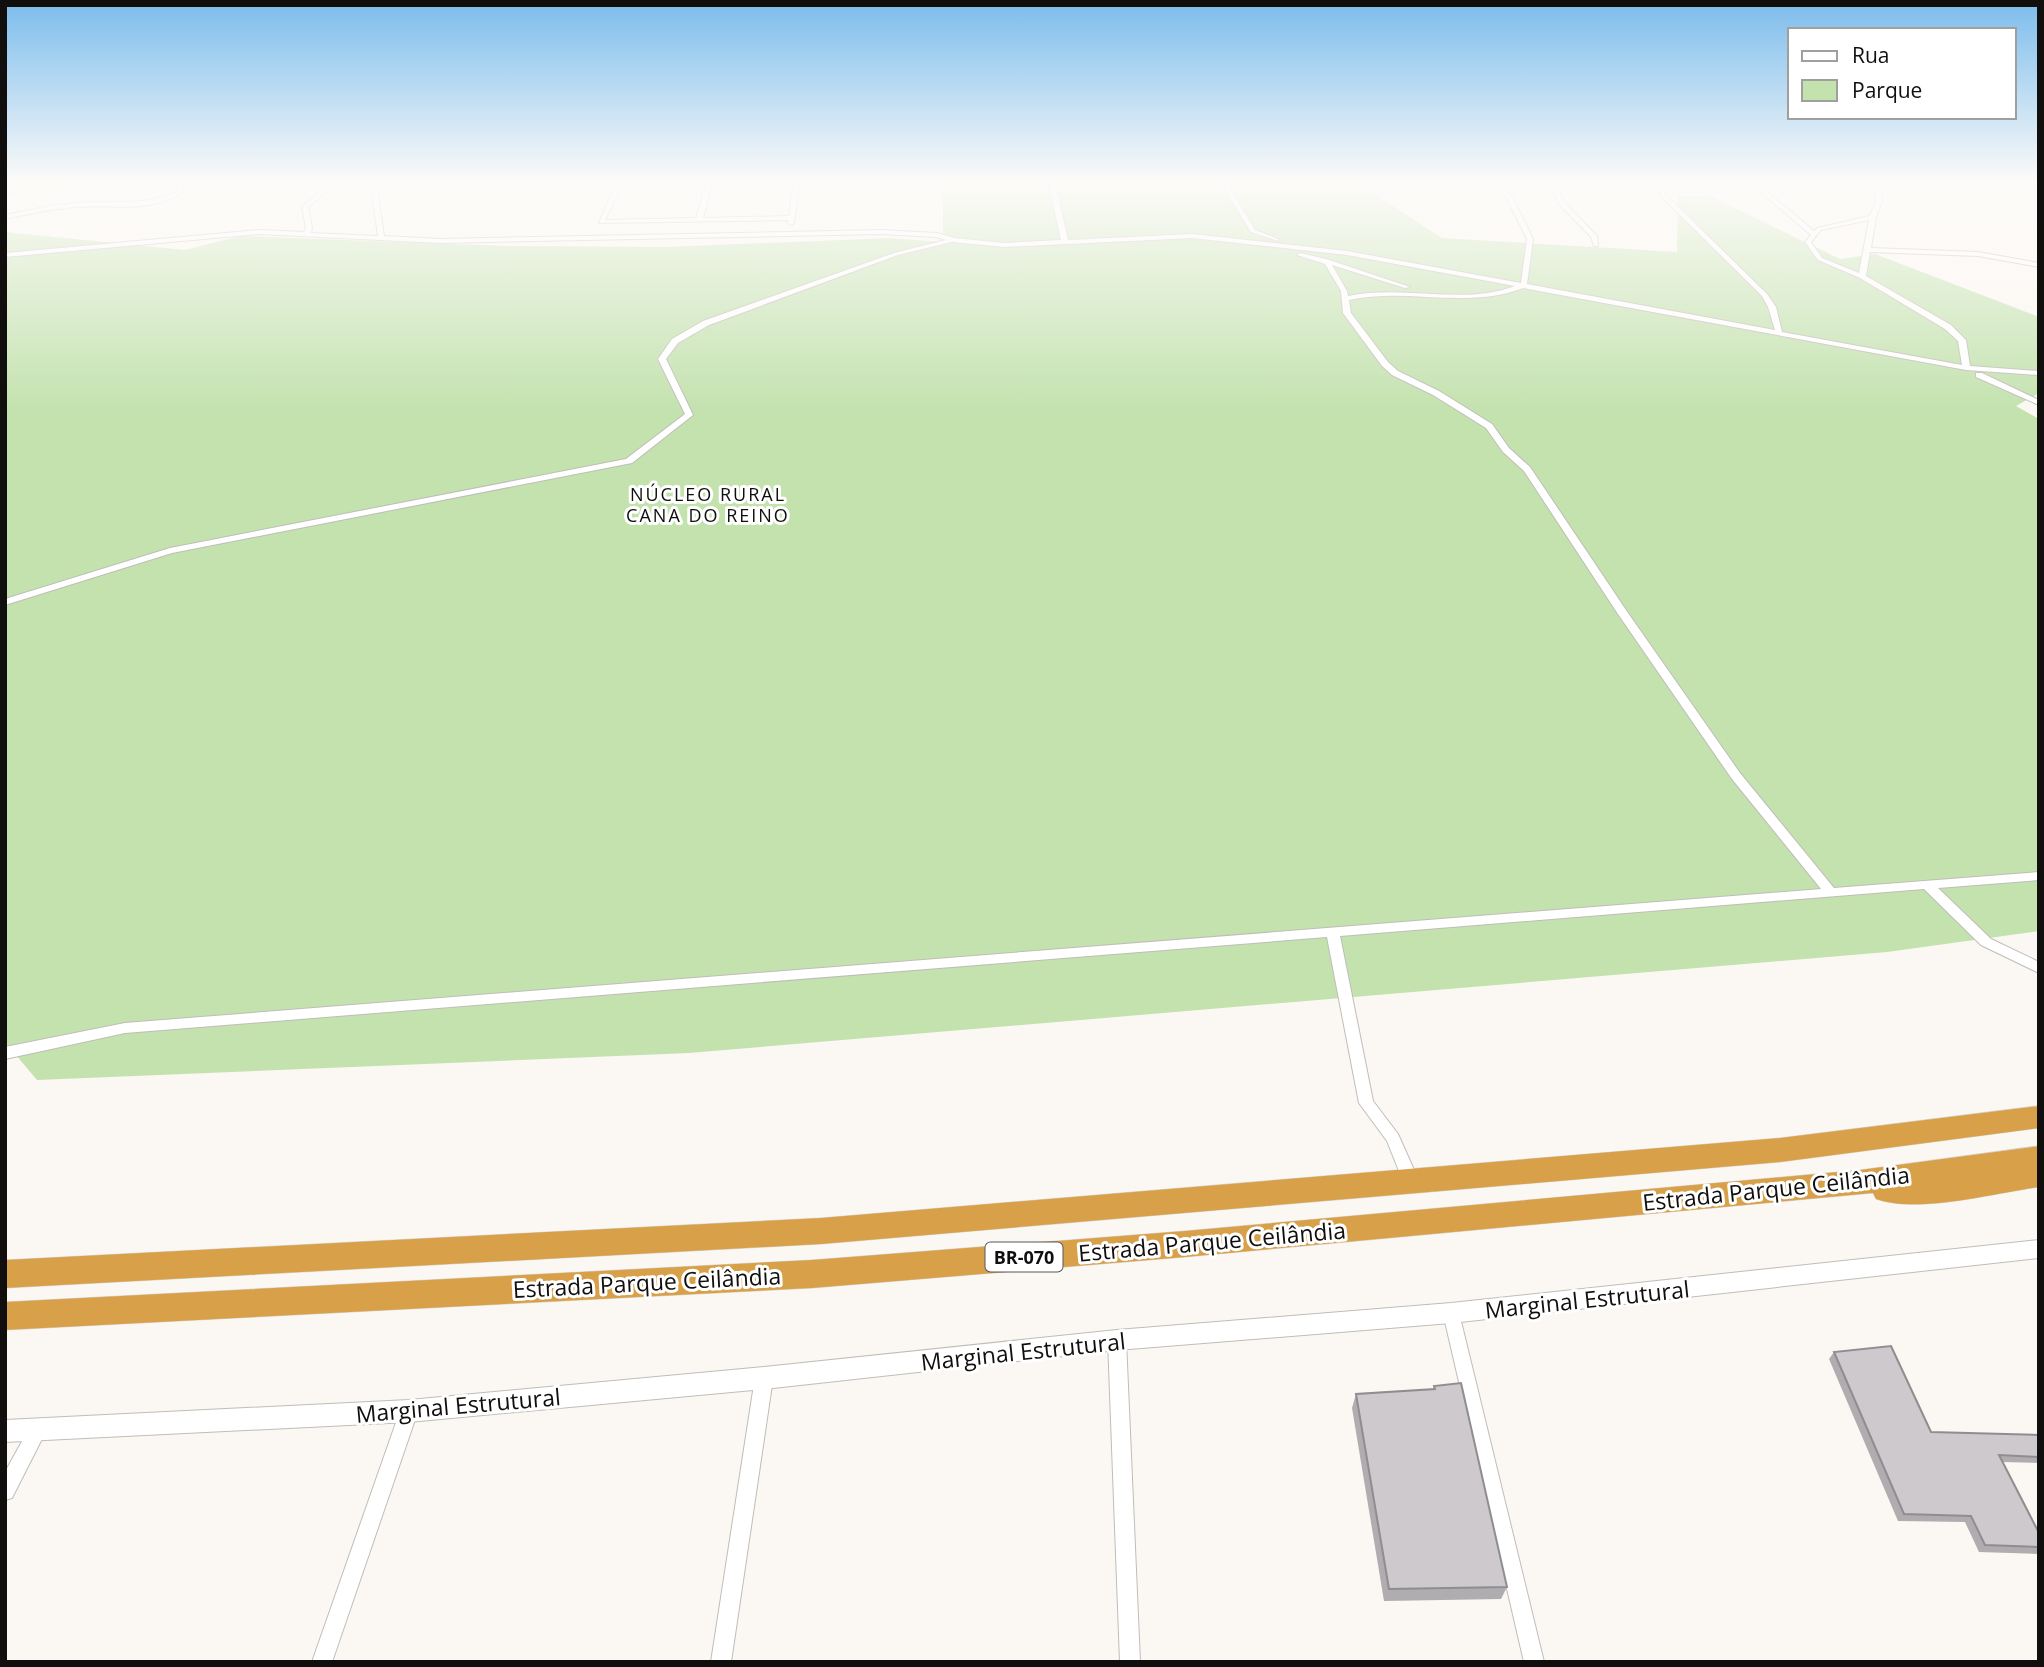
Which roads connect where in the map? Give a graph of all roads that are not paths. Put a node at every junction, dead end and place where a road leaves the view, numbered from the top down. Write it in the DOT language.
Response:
graph roads {
  1 [pos="886,258"];
  2 [pos="1317,258"];
  3 [pos="1362,258"];
  4 [pos="1528,258"];
  5 [pos="1727,258"];
  6 [pos="1820,258"];
  7 [pos="1867,258"];
  8 [pos="1999,258"];
  9 [pos="2039,265"];
  10 [pos="1862,277"];
  11 [pos="1524,285"];
  12 [pos="1428,294"];
  13 [pos="1504,294"];
  14 [pos="1578,295"];
  15 [pos="1345,299"];
  16 [pos="1779,333"];
  17 [pos="1966,368"];
  18 [pos="2039,373"];
  19 [pos="2039,403"];
  20 [pos="5,602"];
  21 [pos="2039,876"];
  22 [pos="1926,884"];
  23 [pos="1830,891"];
  24 [pos="1333,932"];
  25 [pos="2039,968"];
  26 [pos="5,1052"];
  27 [pos="2039,1116"];
  28 [pos="2039,1158"];
  29 [pos="2039,1175"];
  30 [pos="1411,1181"];
  31 [pos="1860,1182"];
  32 [pos="2039,1249"];
  33 [pos="5,1273"];
  34 [pos="1451,1313"];
  35 [pos="5,1316"];
  36 [pos="1117,1340"];
  37 [pos="764,1378"];
  38 [pos="409,1411"];
  39 [pos="5,1431"];
  40 [pos="37,1431"];
  41 [pos="5,1491"];
  42 [pos="322,1662"];
  43 [pos="721,1662"];
  44 [pos="1130,1662"];
  45 [pos="1534,1662"];
  1 -- 20 [label="street"];
  2 -- 12 [label="street"];
  2 -- 15 [label="street"];
  3 -- 11 [label="street"];
  4 -- 11 [label="street"];
  5 -- 16 [label="street"];
  6 -- 10 [label="street"];
  7 -- 10 [label="street"];
  8 -- 9 [label="street"];
  10 -- 17 [label="street"];
  11 -- 13 [label="street"];
  11 -- 14 [label="street"];
  12 -- 13 [label="street"];
  12 -- 15 [label="street"];
  13 -- 14 [label="street"];
  14 -- 16 [label="street"];
  15 -- 23 [label="street"];
  16 -- 17 [label="street"];
  17 -- 18 [label="street"];
  17 -- 19 [label="street"];
  21 -- 22 [label="street"];
  22 -- 23 [label="street"];
  22 -- 25 [label="street"];
  23 -- 24 [label="street"];
  24 -- 26 [label="street"];
  24 -- 30 [label="street"];
  27 -- 30 [label="highway, Estrada Parque Ceilândia / BR-070"];
  28 -- 31 [label="highway, Estrada Parque Ceilândia / BR-070"];
  29 -- 31 [label="highway"];
  30 -- 33 [label="highway, Estrada Parque Ceilândia / BR-070"];
  31 -- 35 [label="highway, Estrada Parque Ceilândia / BR-070"];
  32 -- 34 [label="street, Marginal Estrutural"];
  34 -- 36 [label="street, Marginal Estrutural"];
  34 -- 45 [label="street"];
  36 -- 37 [label="street, Marginal Estrutural"];
  36 -- 44 [label="street"];
  37 -- 38 [label="street, Marginal Estrutural"];
  37 -- 43 [label="street"];
  38 -- 40 [label="street, Marginal Estrutural"];
  38 -- 42 [label="street"];
  39 -- 40 [label="street, Marginal Estrutural"];
  40 -- 41 [label="street"];
}
